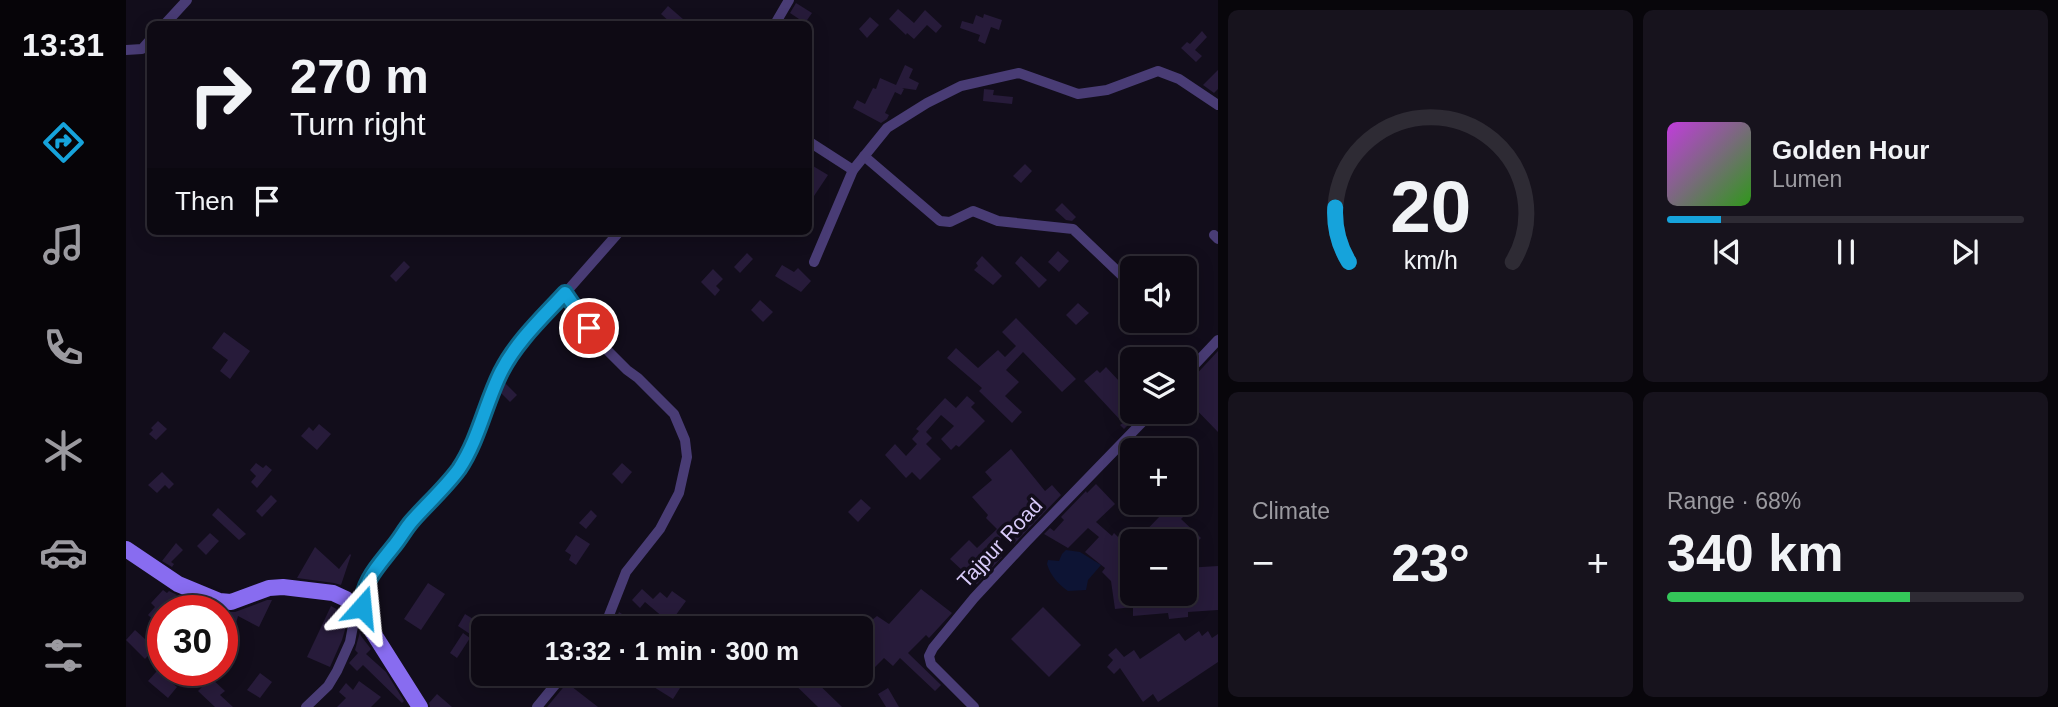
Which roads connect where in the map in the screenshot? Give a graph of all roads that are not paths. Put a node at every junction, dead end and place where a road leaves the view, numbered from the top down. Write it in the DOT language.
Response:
graph roads {
  1 [pos="187,0"];
  2 [pos="789,0"];
  3 [pos="169,21"];
  4 [pos="777,21"];
  5 [pos="147,43"];
  6 [pos="126,50"];
  7 [pos="1218,105"];
  8 [pos="812,144"];
  9 [pos="864,156"];
  10 [pos="853,170"];
  11 [pos="616,235"];
  12 [pos="814,262"];
  13 [pos="1120,274"];
  14 [pos="565,293"];
  15 [pos="1218,340"];
  16 [pos="1197,362"];
  17 [pos="1140,424"];
  18 [pos="126,549"];
  19 [pos="360,612"];
  20 [pos="609,616"];
  21 [pos="554,686"];
  22 [pos="306,707"];
  23 [pos="420,707"];
  24 [pos="537,707"];
  25 [pos="974,707"];
  1 -- 3 [label="street"];
  2 -- 4 [label="street"];
  5 -- 6 [label="street"];
  7 -- 9 [label="street"];
  8 -- 10 [label="street"];
  9 -- 10 [label="street"];
  9 -- 13 [label="street"];
  10 -- 12 [label="street"];
  11 -- 14 [label="street"];
  14 -- 19 [label="street"];
  14 -- 20 [label="street"];
  15 -- 16 [label="street"];
  17 -- 25 [label="street, Tajpur Road"];
  18 -- 19 [label="main road"];
  19 -- 22 [label="street"];
  19 -- 23 [label="main road"];
  21 -- 24 [label="street"];
}
